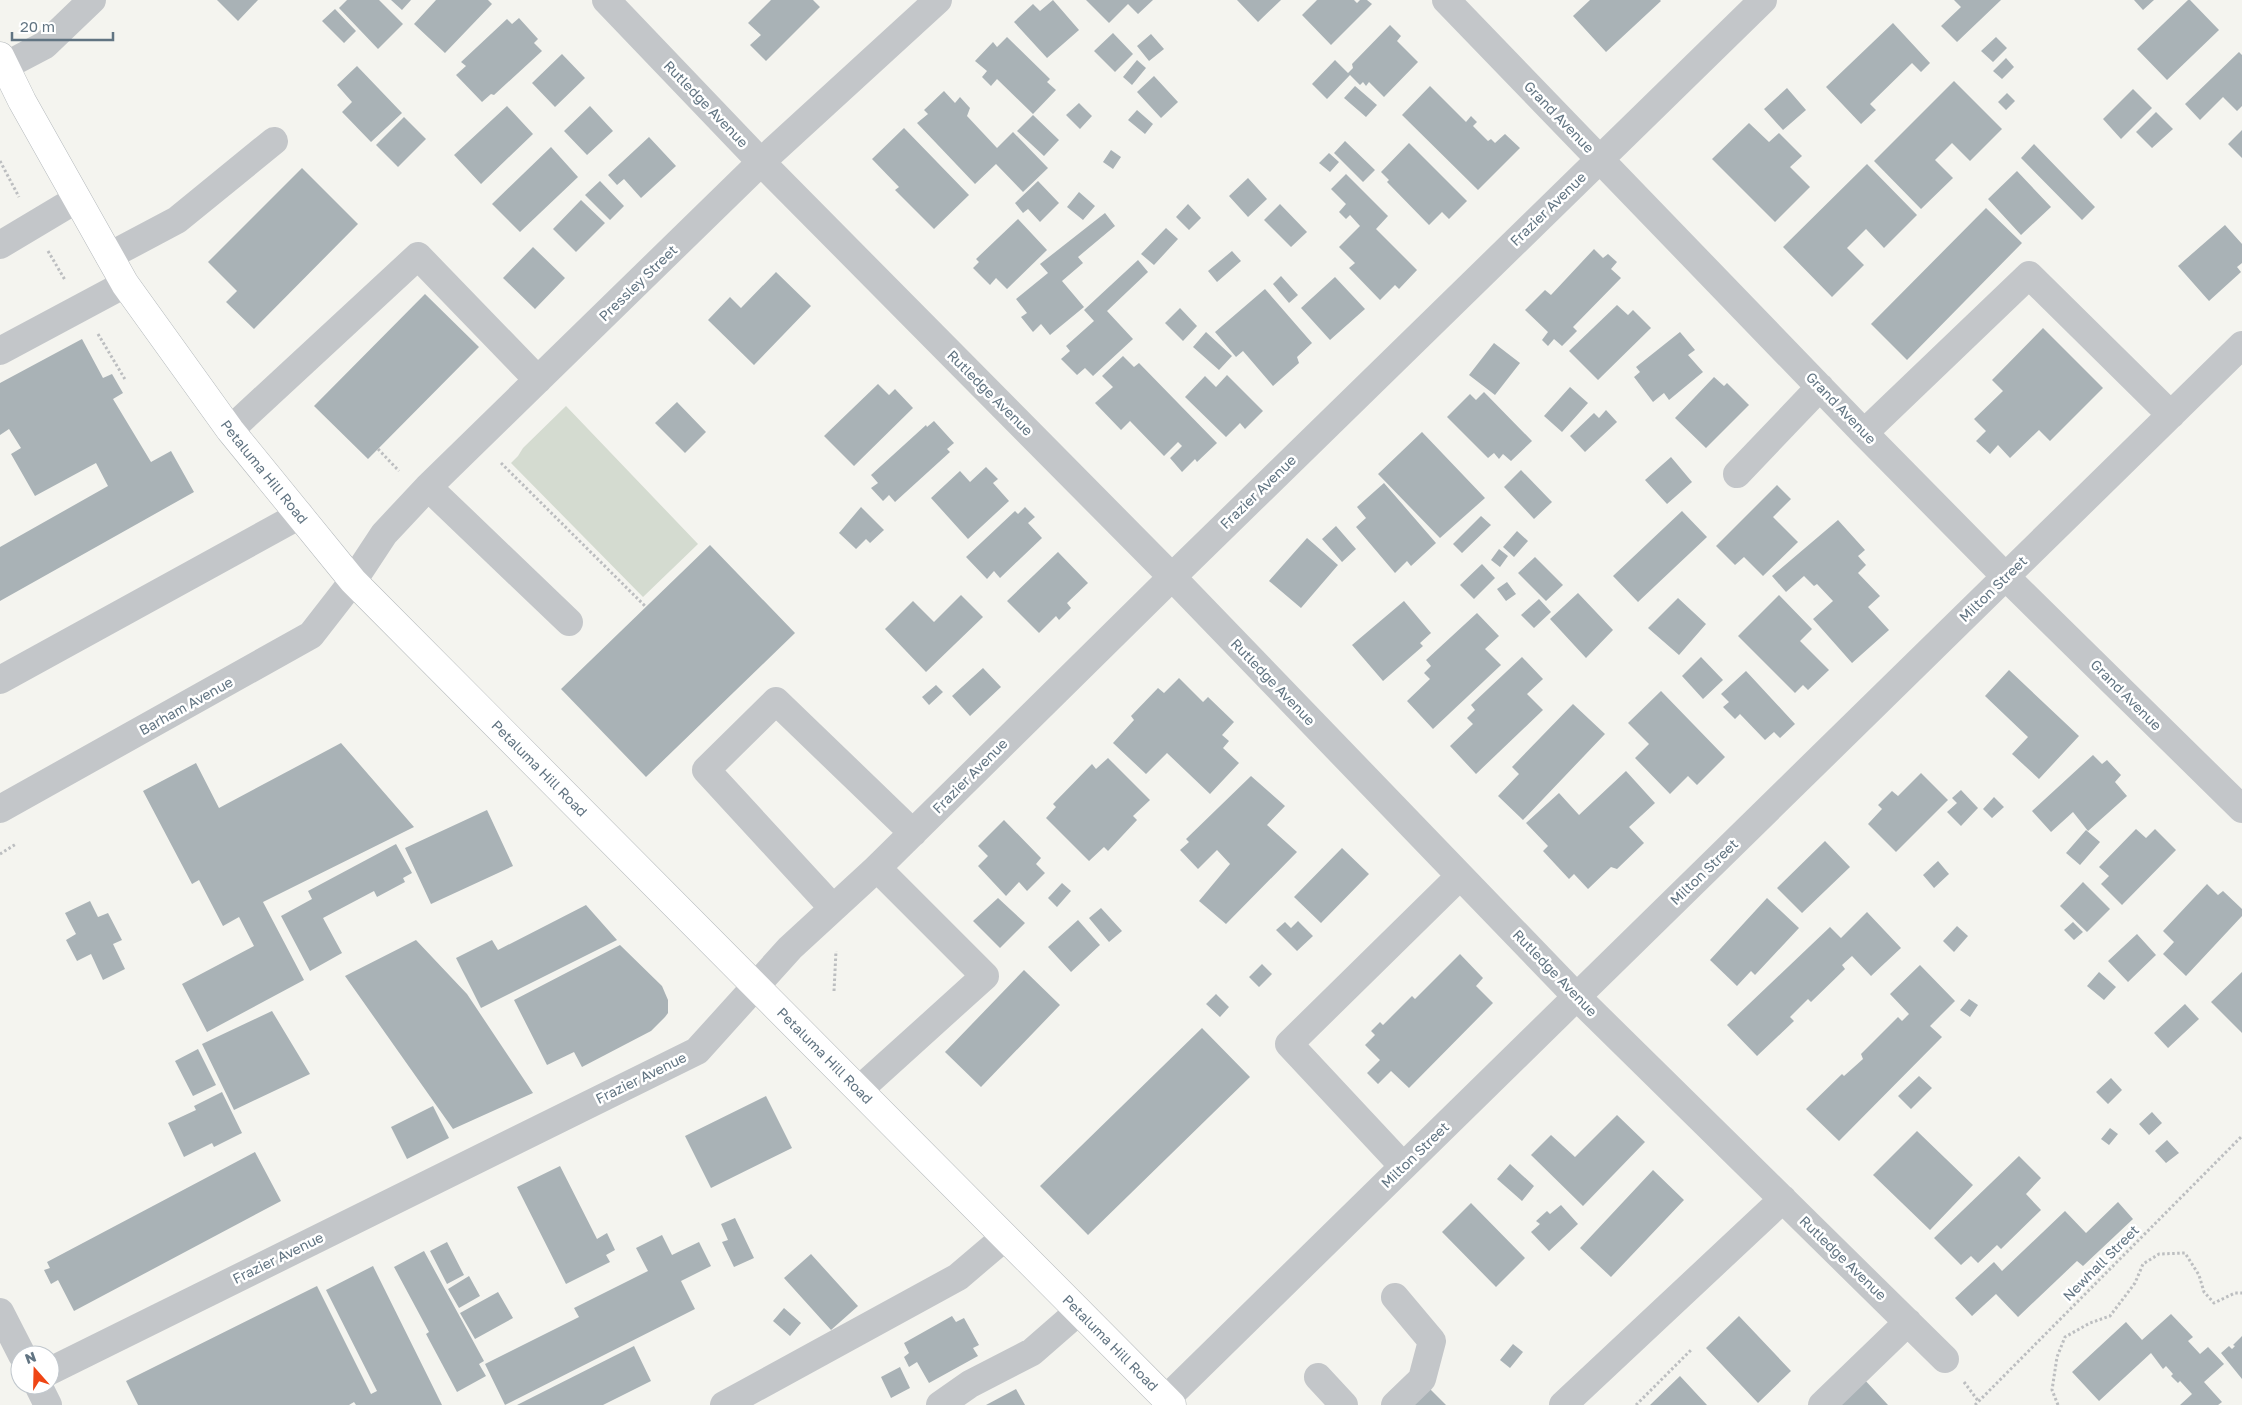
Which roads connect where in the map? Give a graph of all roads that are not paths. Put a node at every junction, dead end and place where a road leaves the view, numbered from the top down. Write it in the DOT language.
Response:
graph roads {
  1 [pos="92,0"];
  2 [pos="606,0"];
  3 [pos="938,0"];
  4 [pos="1446,0"];
  5 [pos="1763,0"];
  6 [pos="2,61"];
  7 [pos="274,141"];
  8 [pos="1600,159"];
  9 [pos="761,162"];
  10 [pos="77,199"];
  11 [pos="0,245"];
  12 [pos="109,256"];
  13 [pos="126,284"];
  14 [pos="2242,345"];
  15 [pos="0,351"];
  16 [pos="538,380"];
  17 [pos="1820,387"];
  18 [pos="2171,415"];
  19 [pos="230,430"];
  20 [pos="1864,432"];
  21 [pos="1737,474"];
  22 [pos="428,487"];
  23 [pos="300,515"];
  24 [pos="1172,576"];
  25 [pos="2006,576"];
  26 [pos="353,581"];
  27 [pos="569,622"];
  28 [pos="0,680"];
  29 [pos="0,809"];
  30 [pos="2242,809"];
  31 [pos="913,833"];
  32 [pos="877,868"];
  33 [pos="1460,876"];
  34 [pos="833,908"];
  35 [pos="756,984"];
  36 [pos="1577,997"];
  37 [pos="860,1089"];
  38 [pos="1404,1166"];
  39 [pos="1783,1199"];
  40 [pos="1005,1237"];
  41 [pos="1395,1297"];
  42 [pos="1079,1311"];
  43 [pos="0,1312"];
  44 [pos="1908,1322"];
  45 [pos="17,1345"];
  46 [pos="1945,1359"];
  47 [pos="60,1367"];
  48 [pos="1318,1377"];
  49 [pos="1169,1402"];
  50 [pos="724,1405"];
  51 [pos="940,1405"];
  52 [pos="1344,1405"];
  53 [pos="1395,1405"];
  54 [pos="1562,1405"];
  55 [pos="1822,1405"];
  1 -- 6 [label="street"];
  2 -- 9 [label="street, Rutledge Avenue"];
  3 -- 9 [label="street, Pressley Street"];
  4 -- 8 [label="street, Grand Avenue"];
  5 -- 8 [label="street, Frazier Avenue"];
  6 -- 10 [label="main road, Petaluma Hill Road"];
  7 -- 12 [label="street"];
  8 -- 17 [label="street, Grand Avenue"];
  8 -- 24 [label="street, Frazier Avenue"];
  9 -- 16 [label="street, Pressley Street"];
  9 -- 24 [label="street, Rutledge Avenue"];
  10 -- 11 [label="street"];
  10 -- 12 [label="main road, Petaluma Hill Road"];
  12 -- 13 [label="main road, Petaluma Hill Road"];
  13 -- 15 [label="street"];
  13 -- 19 [label="main road, Petaluma Hill Road"];
  14 -- 18 [label="street, Milton Street"];
  16 -- 19 [label="street"];
  16 -- 22 [label="street, Pressley Street"];
  17 -- 20 [label="street, Grand Avenue"];
  17 -- 21 [label="street"];
  18 -- 20 [label="street"];
  18 -- 25 [label="street, Milton Street"];
  19 -- 23 [label="main road, Petaluma Hill Road"];
  20 -- 25 [label="street, Grand Avenue"];
  22 -- 26 [label="street, Pressley Street"];
  22 -- 27 [label="street"];
  23 -- 26 [label="main road, Petaluma Hill Road"];
  23 -- 28 [label="street"];
  24 -- 31 [label="street, Frazier Avenue"];
  24 -- 33 [label="street, Rutledge Avenue"];
  25 -- 30 [label="street, Grand Avenue"];
  25 -- 36 [label="street, Milton Street"];
  26 -- 29 [label="street, Barham Avenue"];
  26 -- 35 [label="main road, Petaluma Hill Road"];
  31 -- 32 [label="street, Frazier Avenue"];
  31 -- 34 [label="street"];
  32 -- 34 [label="street, Frazier Avenue"];
  32 -- 37 [label="street"];
  33 -- 36 [label="street, Rutledge Avenue"];
  33 -- 38 [label="street"];
  34 -- 35 [label="street, Frazier Avenue"];
  35 -- 37 [label="main road, Petaluma Hill Road"];
  35 -- 47 [label="street, Frazier Avenue"];
  36 -- 38 [label="street, Milton Street"];
  36 -- 39 [label="street, Rutledge Avenue"];
  37 -- 40 [label="main road, Petaluma Hill Road"];
  38 -- 49 [label="street, Milton Street"];
  39 -- 44 [label="street, Rutledge Avenue"];
  39 -- 54 [label="street"];
  40 -- 42 [label="main road, Petaluma Hill Road"];
  40 -- 50 [label="street"];
  41 -- 53 [label="street"];
  42 -- 49 [label="main road, Petaluma Hill Road"];
  42 -- 51 [label="street"];
  43 -- 45 [label="street"];
  44 -- 46 [label="street, Rutledge Avenue"];
  44 -- 55 [label="street"];
  48 -- 52 [label="street"];
}
